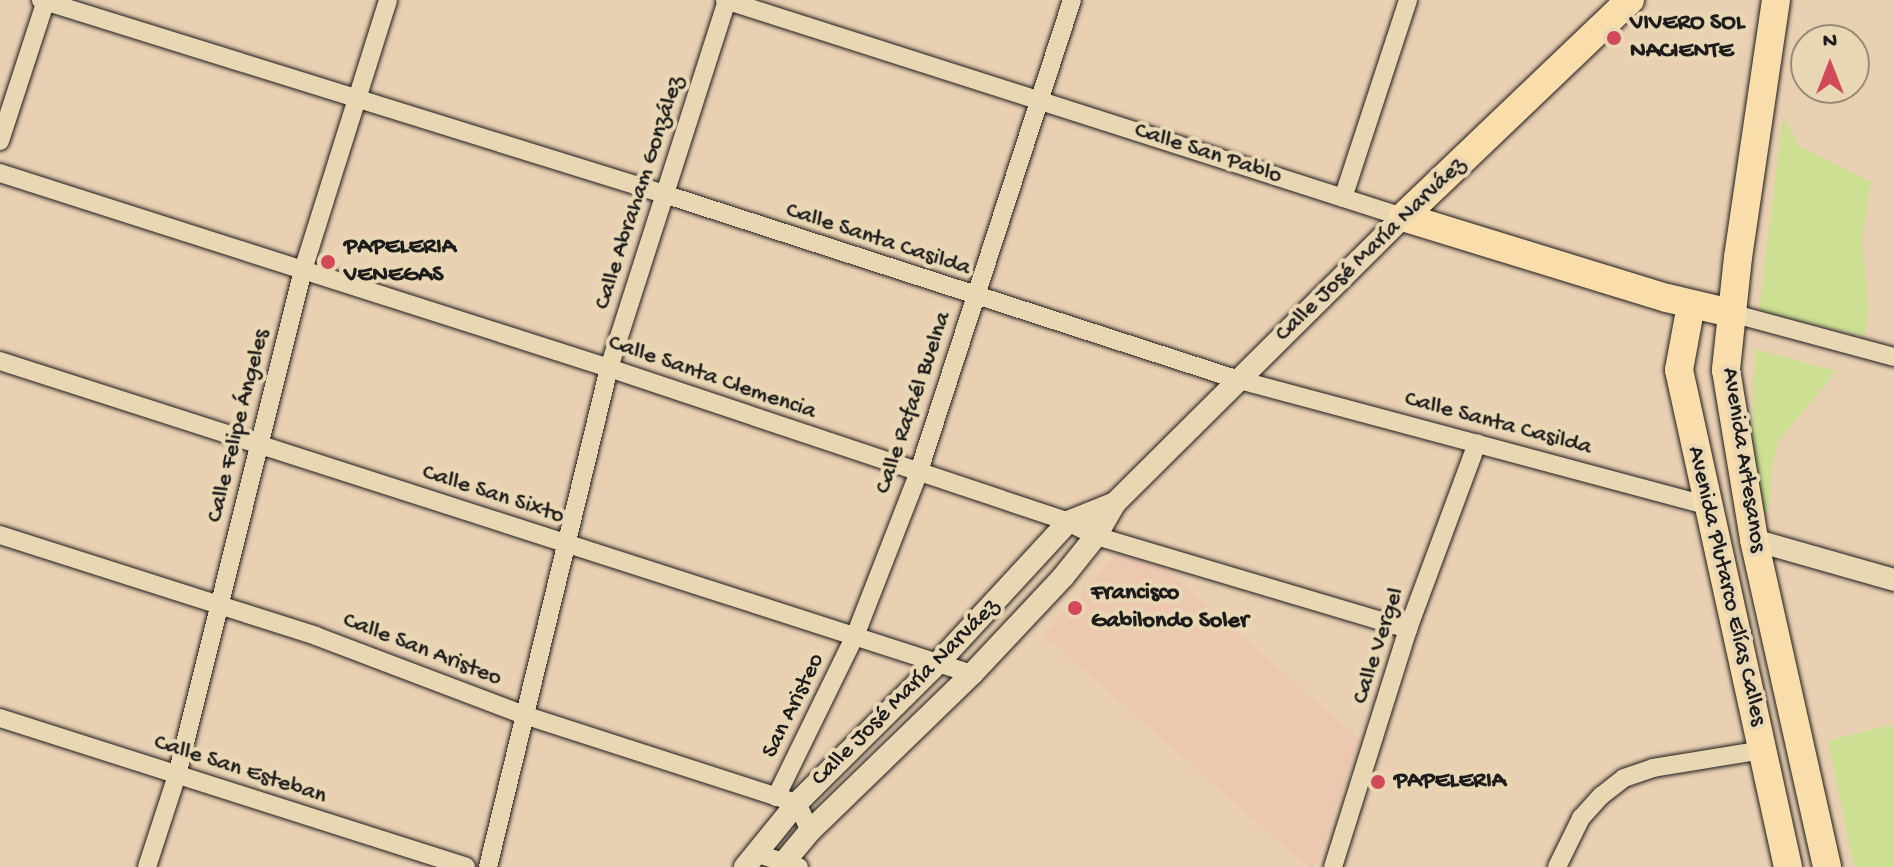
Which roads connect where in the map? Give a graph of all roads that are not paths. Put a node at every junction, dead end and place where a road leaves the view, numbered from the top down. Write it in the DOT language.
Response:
graph roads {
  1 [pos="44,0"];
  2 [pos="388,0"];
  3 [pos="726,0"];
  4 [pos="1072,0"];
  5 [pos="1408,0"];
  6 [pos="1630,0"];
  7 [pos="1776,0"];
  8 [pos="358,99"];
  9 [pos="1040,100"];
  10 [pos="0,141"];
  11 [pos="0,173"];
  12 [pos="664,194"];
  13 [pos="1343,198"];
  14 [pos="1403,217"];
  15 [pos="303,270"];
  16 [pos="975,297"];
  17 [pos="1691,305"];
  18 [pos="1731,313"];
  19 [pos="1894,357"];
  20 [pos="0,361"];
  21 [pos="609,368"];
  22 [pos="1239,380"];
  23 [pos="1477,443"];
  24 [pos="259,445"];
  25 [pos="918,474"];
  26 [pos="1115,503"];
  27 [pos="1706,505"];
  28 [pos="1068,522"];
  29 [pos="0,535"];
  30 [pos="1096,536"];
  31 [pos="1754,540"];
  32 [pos="566,544"];
  33 [pos="1894,580"];
  34 [pos="219,605"];
  35 [pos="1408,629"];
  36 [pos="855,636"];
  37 [pos="938,663"];
  38 [pos="972,674"];
  39 [pos="524,715"];
  40 [pos="0,718"];
  41 [pos="1763,750"];
  42 [pos="177,775"];
  43 [pos="787,800"];
  44 [pos="810,831"];
  45 [pos="750,860"];
  46 [pos="787,865"];
  47 [pos="147,867"];
  48 [pos="466,867"];
  49 [pos="488,867"];
  50 [pos="1333,867"];
  51 [pos="1557,867"];
  52 [pos="1788,867"];
  53 [pos="1827,867"];
  1 -- 8 [label="street, Calle Santa Casilda"];
  1 -- 10 [label="street"];
  2 -- 8 [label="street, Calle Felipe Ángeles"];
  3 -- 9 [label="street, Calle San Pablo"];
  3 -- 12 [label="street, Calle Abraham González"];
  4 -- 9 [label="street, Calle Rafaél Buelna"];
  5 -- 13 [label="street"];
  6 -- 14 [label="main road, Calle José María Narváez"];
  7 -- 18 [label="main road, Avenida Artesanos"];
  8 -- 12 [label="street, Calle Santa Casilda"];
  8 -- 15 [label="street, Calle Felipe Ángeles"];
  9 -- 13 [label="street, Calle San Pablo"];
  9 -- 16 [label="street, Calle Rafaél Buelna"];
  11 -- 15 [label="street, Calle Santa Clemencia"];
  12 -- 16 [label="street, Calle Santa Casilda"];
  12 -- 21 [label="street, Calle Abraham González"];
  13 -- 14 [label="street, Calle San Pablo"];
  14 -- 17 [label="main road, Calle San Pablo"];
  14 -- 22 [label="street, Calle José María Narváez"];
  15 -- 21 [label="street, Calle Santa Clemencia"];
  15 -- 24 [label="street, Calle Felipe Ángeles"];
  16 -- 22 [label="street, Calle Santa Casilda"];
  16 -- 25 [label="street, Calle Rafaél Buelna"];
  17 -- 18 [label="main road, Calle San Pablo"];
  17 -- 27 [label="main road, Avenida Plutarco Elías Calles"];
  18 -- 19 [label="street"];
  18 -- 31 [label="main road, Avenida Artesanos"];
  20 -- 24 [label="street, Calle San Sixto"];
  21 -- 25 [label="street, Calle Santa Clemencia"];
  21 -- 32 [label="street, Calle Abraham González"];
  22 -- 23 [label="street, Calle Santa Casilda"];
  22 -- 26 [label="street, Calle José María Narváez"];
  23 -- 27 [label="street, Calle Santa Casilda"];
  23 -- 35 [label="street, Calle Vergel"];
  24 -- 32 [label="street, Calle San Sixto"];
  24 -- 34 [label="street, Calle Felipe Ángeles"];
  25 -- 28 [label="street, Calle Santa Clemencia"];
  25 -- 36 [label="street, Calle Rafaél Buelna"];
  26 -- 28 [label="street, Calle José María Narváez"];
  26 -- 30 [label="street, Calle José María Narváez"];
  27 -- 41 [label="main road, Avenida Plutarco Elías Calles"];
  28 -- 30 [label="street, Calle Santa Clemencia"];
  28 -- 37 [label="street, Calle José María Narváez"];
  29 -- 34 [label="street, Calle San Aristeo"];
  30 -- 35 [label="street, Calle Santa Clemencia"];
  30 -- 38 [label="street, Calle José María Narváez"];
  31 -- 33 [label="street"];
  31 -- 53 [label="main road, Avenida Artesanos"];
  32 -- 36 [label="street, Calle San Sixto"];
  32 -- 39 [label="street, Calle Abraham González"];
  34 -- 39 [label="street, Calle San Aristeo"];
  34 -- 42 [label="street, Calle Felipe Ángeles"];
  35 -- 50 [label="street, Calle Vergel"];
  36 -- 37 [label="street, Calle San Sixto"];
  36 -- 43 [label="street, San Aristeo"];
  37 -- 38 [label="street, Calle San Sixto"];
  37 -- 43 [label="street, Calle José María Narváez"];
  38 -- 44 [label="street, Calle José María Narváez"];
  39 -- 43 [label="street, Calle San Aristeo"];
  39 -- 49 [label="street, Calle Abraham González"];
  40 -- 42 [label="street, Calle San Esteban"];
  41 -- 51 [label="street"];
  41 -- 52 [label="main road, Avenida Plutarco Elías Calles"];
  42 -- 47 [label="street, Calle Felipe Ángeles"];
  42 -- 48 [label="street, Calle San Esteban"];
  43 -- 44 [label="street"];
  43 -- 45 [label="street, Calle José María Narváez"];
  44 -- 46 [label="street, Calle José María Narváez"];
  45 -- 46 [label="street"];
}
